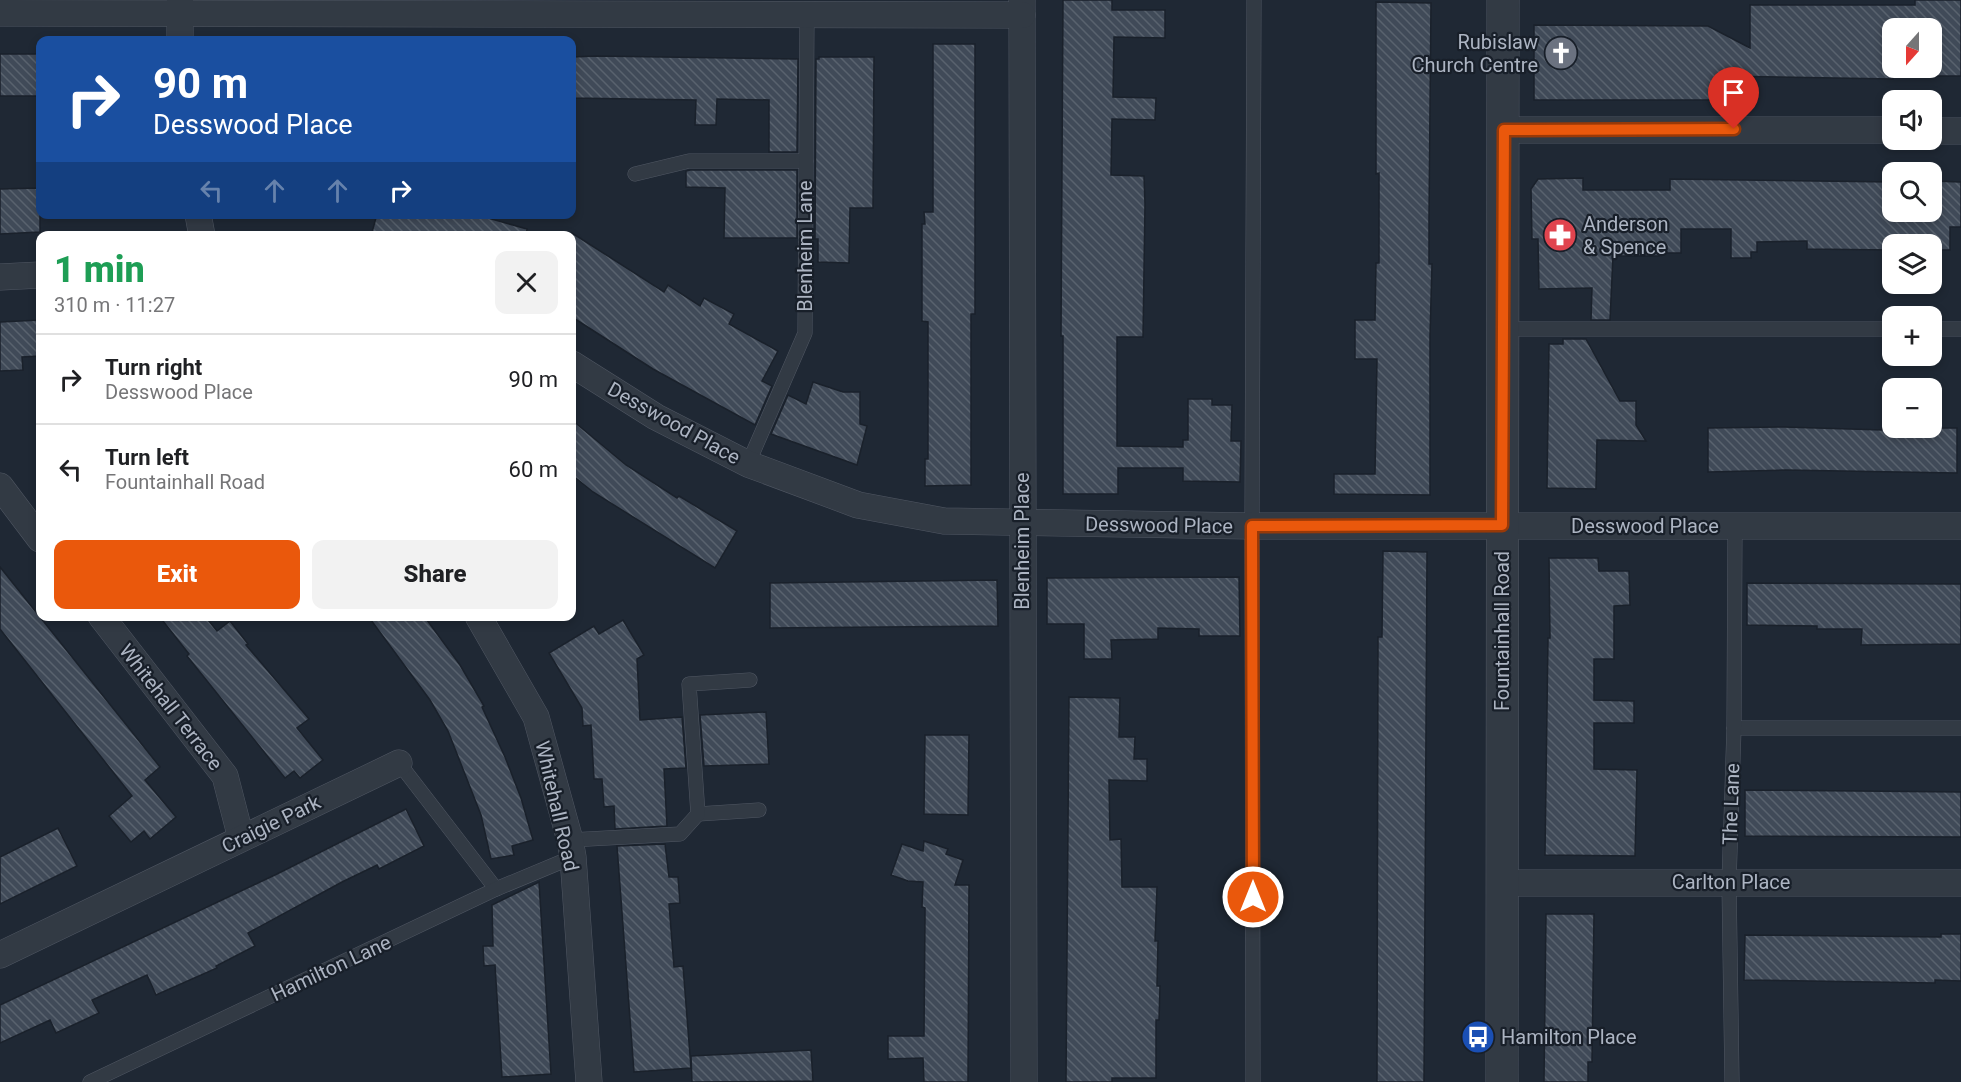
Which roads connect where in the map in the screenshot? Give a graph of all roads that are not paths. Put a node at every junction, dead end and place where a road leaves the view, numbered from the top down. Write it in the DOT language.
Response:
graph roads {
  1 [pos="1254,0"];
  2 [pos="1503,0"];
  3 [pos="180,7"];
  4 [pos="1022,8"];
  5 [pos="0,14"];
  6 [pos="807,16"];
  7 [pos="180,36"];
  8 [pos="1504,130"];
  9 [pos="1882,130"];
  10 [pos="1942,131"];
  11 [pos="1961,131"];
  12 [pos="806,161"];
  13 [pos="634,174"];
  14 [pos="36,274"];
  15 [pos="0,277"];
  16 [pos="1502,329"];
  17 [pos="1882,329"];
  18 [pos="1942,329"];
  19 [pos="1961,329"];
  20 [pos="576,367"];
  21 [pos="748,464"];
  22 [pos="0,486"];
  23 [pos="1022,522"];
  24 [pos="1502,525"];
  25 [pos="1252,526"];
  26 [pos="1735,526"];
  27 [pos="1961,526"];
  28 [pos="36,533"];
  29 [pos="105,621"];
  30 [pos="481,621"];
  31 [pos="750,680"];
  32 [pos="1734,728"];
  33 [pos="1961,728"];
  34 [pos="399,763"];
  35 [pos="759,810"];
  36 [pos="698,814"];
  37 [pos="241,838"];
  38 [pos="572,849"];
  39 [pos="1729,882"];
  40 [pos="1961,882"];
  41 [pos="1502,883"];
  42 [pos="496,890"];
  43 [pos="0,955"];
  44 [pos="90,1082"];
  45 [pos="589,1082"];
  46 [pos="1024,1082"];
  47 [pos="1253,1082"];
  48 [pos="1502,1082"];
  49 [pos="1732,1082"];
  1 -- 25 [label="lane"];
  2 -- 8 [label="street, Fountainhall Road"];
  3 -- 5 [label="street"];
  3 -- 6 [label="street"];
  3 -- 7 [label="street"];
  4 -- 6 [label="street"];
  4 -- 23 [label="street, Blenheim Place"];
  6 -- 12 [label="lane, Blenheim Lane"];
  8 -- 9 [label="street"];
  8 -- 16 [label="street, Fountainhall Road"];
  10 -- 11 [label="street"];
  12 -- 13 [label="lane"];
  12 -- 21 [label="lane, Blenheim Lane"];
  14 -- 15 [label="street"];
  16 -- 17 [label="lane"];
  16 -- 24 [label="street, Fountainhall Road"];
  18 -- 19 [label="lane"];
  20 -- 21 [label="street, Desswood Place"];
  21 -- 23 [label="street, Desswood Place"];
  22 -- 28 [label="street"];
  23 -- 25 [label="street, Desswood Place"];
  23 -- 46 [label="street, Blenheim Place"];
  24 -- 25 [label="street, Desswood Place"];
  24 -- 26 [label="street, Desswood Place"];
  24 -- 41 [label="street, Fountainhall Road"];
  25 -- 47 [label="lane"];
  26 -- 27 [label="street, Desswood Place"];
  26 -- 32 [label="lane, The Lane"];
  29 -- 37 [label="street, Whitehall Terrace"];
  30 -- 38 [label="street, Whitehall Road"];
  31 -- 36 [label="lane"];
  32 -- 33 [label="lane"];
  32 -- 39 [label="lane, The Lane"];
  34 -- 37 [label="street, Craigie Park"];
  34 -- 42 [label="lane, Craigie Park"];
  35 -- 36 [label="lane"];
  36 -- 38 [label="lane"];
  37 -- 43 [label="street, Craigie Park"];
  38 -- 42 [label="lane, Hamilton Lane"];
  38 -- 45 [label="street, Whitehall Road"];
  39 -- 40 [label="street, Carlton Place"];
  39 -- 41 [label="street, Carlton Place"];
  39 -- 49 [label="lane, The Lane"];
  41 -- 48 [label="street, Fountainhall Road"];
  42 -- 44 [label="lane, Hamilton Lane"];
}
